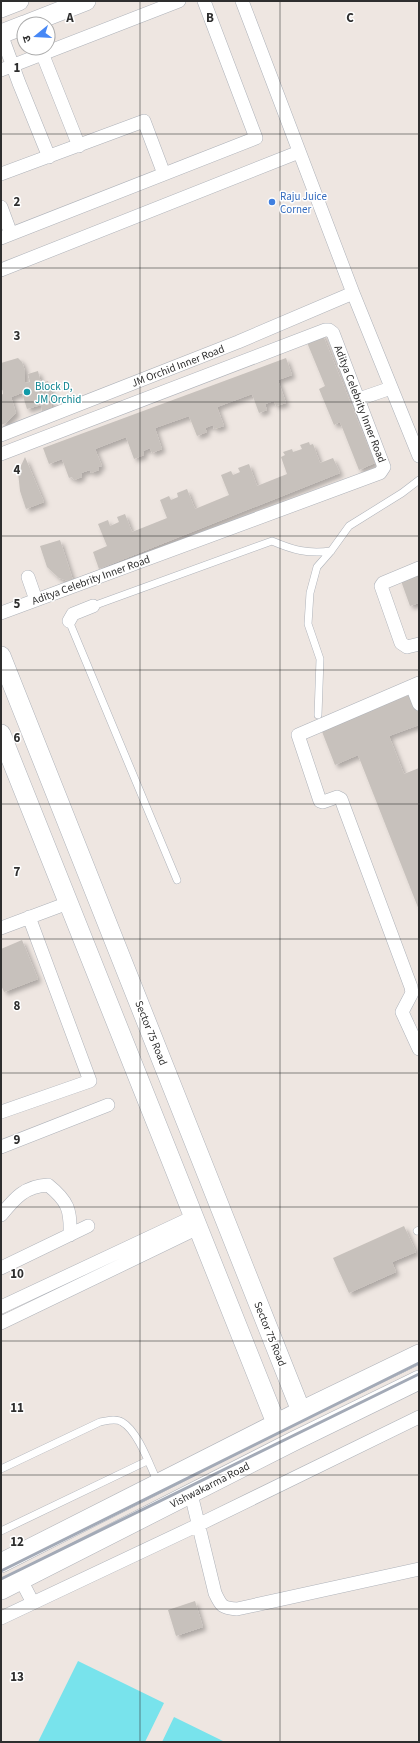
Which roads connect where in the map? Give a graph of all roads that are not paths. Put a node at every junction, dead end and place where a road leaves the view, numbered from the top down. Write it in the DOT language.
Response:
graph roads {
  1 [pos="19,1"];
  2 [pos="86,1"];
  3 [pos="180,1"];
  4 [pos="204,1"];
  5 [pos="242,1"];
  6 [pos="1,8"];
  7 [pos="48,16"];
  8 [pos="16,28"];
  9 [pos="1,34"];
  10 [pos="56,46"];
  11 [pos="31,56"];
  12 [pos="43,56"];
  13 [pos="6,68"];
  14 [pos="79,146"];
  15 [pos="299,152"];
  16 [pos="49,157"];
  17 [pos="1,174"];
  18 [pos="164,174"];
  19 [pos="1,207"];
  20 [pos="6,236"];
  21 [pos="1,270"];
  22 [pos="353,293"];
  23 [pos="391,388"];
  24 [pos="359,399"];
  25 [pos="1,435"];
  26 [pos="1,454"];
  27 [pos="419,456"];
  28 [pos="419,480"];
  29 [pos="331,551"];
  30 [pos="419,568"];
  31 [pos="28,577"];
  32 [pos="36,600"];
  33 [pos="93,606"];
  34 [pos="1,613"];
  35 [pos="69,621"];
  36 [pos="419,644"];
  37 [pos="1,656"];
  38 [pos="416,685"];
  39 [pos="419,704"];
  40 [pos="318,715"];
  41 [pos="1,734"];
  42 [pos="177,880"];
  43 [pos="68,903"];
  44 [pos="29,917"];
  45 [pos="1,928"];
  46 [pos="419,1049"];
  47 [pos="108,1105"];
  48 [pos="1,1112"];
  49 [pos="1,1147"];
  50 [pos="1,1214"];
  51 [pos="196,1222"];
  52 [pos="88,1226"];
  53 [pos="70,1235"];
  54 [pos="1,1268"];
  55 [pos="1,1307"];
  56 [pos="1,1323"];
  57 [pos="419,1354"];
  58 [pos="283,1366"];
  59 [pos="257,1376"];
  60 [pos="419,1380"];
  61 [pos="301,1411"];
  62 [pos="419,1417"];
  63 [pos="276,1423"];
  64 [pos="147,1461"];
  65 [pos="1,1468"];
  66 [pos="158,1483"];
  67 [pos="191,1494"];
  68 [pos="198,1525"];
  69 [pos="1,1531"];
  70 [pos="1,1563"];
  71 [pos="419,1569"];
  72 [pos="21,1580"];
  73 [pos="1,1590"];
  74 [pos="33,1603"];
  75 [pos="1,1618"];
  1 -- 6 [label="street"];
  2 -- 7 [label="street"];
  3 -- 10 [label="street"];
  4 -- 18 [label="street"];
  5 -- 15 [label="street"];
  8 -- 9 [label="street"];
  9 -- 13 [label="street"];
  11 -- 13 [label="street"];
  12 -- 14 [label="street"];
  13 -- 16 [label="street"];
  14 -- 16 [label="street"];
  14 -- 18 [label="street"];
  15 -- 21 [label="street"];
  15 -- 22 [label="street"];
  16 -- 17 [label="street"];
  18 -- 20 [label="street"];
  19 -- 20 [label="street"];
  22 -- 23 [label="street"];
  22 -- 25 [label="street, JM Orchid Inner Road"];
  23 -- 24 [label="street"];
  23 -- 27 [label="street"];
  24 -- 26 [label="street, Aditya Celebrity Inner Road"];
  24 -- 32 [label="street, Aditya Celebrity Inner Road"];
  28 -- 29 [label="lane"];
  29 -- 33 [label="lane"];
  29 -- 40 [label="lane"];
  30 -- 36 [label="street"];
  31 -- 32 [label="street"];
  32 -- 34 [label="street, Aditya Celebrity Inner Road"];
  33 -- 35 [label="street"];
  35 -- 42 [label="lane"];
  37 -- 58 [label="street, Sector 75 Road"];
  38 -- 39 [label="street"];
  38 -- 46 [label="street"];
  41 -- 43 [label="street"];
  43 -- 44 [label="street"];
  43 -- 51 [label="street"];
  44 -- 45 [label="street"];
  44 -- 48 [label="street"];
  47 -- 49 [label="street"];
  50 -- 53 [label="street"];
  51 -- 55 [label="street"];
  51 -- 56 [label="street"];
  51 -- 59 [label="street"];
  52 -- 53 [label="street"];
  53 -- 54 [label="street"];
  57 -- 61 [label="street"];
  58 -- 59 [label="street"];
  58 -- 61 [label="street, Sector 75 Road"];
  59 -- 63 [label="street"];
  60 -- 67 [label="street, Vishwakarma Road"];
  61 -- 63 [label="street"];
  62 -- 68 [label="street"];
  63 -- 66 [label="street"];
  64 -- 65 [label="lane"];
  64 -- 66 [label="lane"];
  64 -- 69 [label="lane"];
  66 -- 70 [label="street"];
  67 -- 68 [label="street"];
  67 -- 72 [label="street, Vishwakarma Road"];
  68 -- 71 [label="street"];
  68 -- 74 [label="street"];
  72 -- 73 [label="street, Vishwakarma Road"];
  72 -- 74 [label="street"];
  74 -- 75 [label="street"];
}
